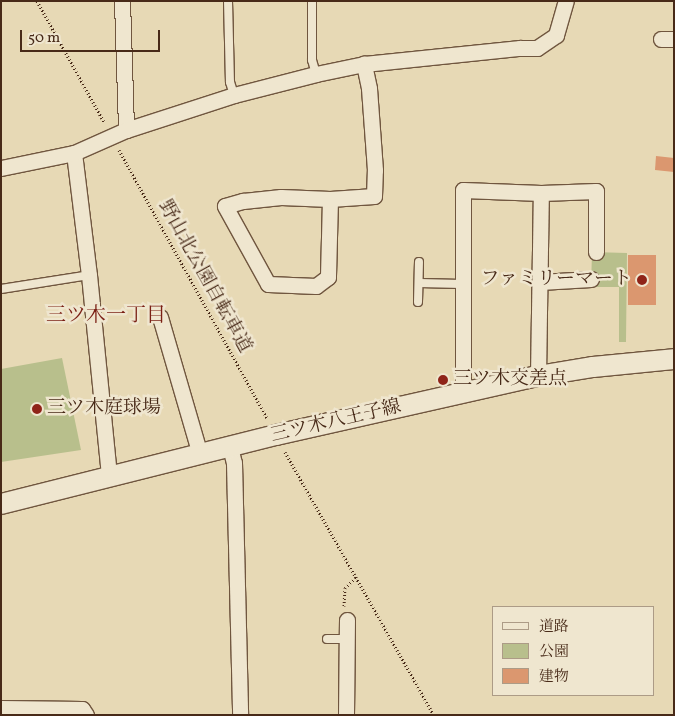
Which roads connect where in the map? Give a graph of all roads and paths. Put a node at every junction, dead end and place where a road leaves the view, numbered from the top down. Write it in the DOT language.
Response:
graph roads {
  1 [pos="37,1"];
  2 [pos="122,1"];
  3 [pos="228,1"];
  4 [pos="312,1"];
  5 [pos="566,1"];
  6 [pos="364,64"];
  7 [pos="316,74"];
  8 [pos="234,95"];
  9 [pos="106,124"];
  10 [pos="126,130"];
  11 [pos="115,143"];
  12 [pos="74,152"];
  13 [pos="1,168"];
  14 [pos="542,193"];
  15 [pos="330,199"];
  16 [pos="596,252"];
  17 [pos="418,262"];
  18 [pos="89,274"];
  19 [pos="591,279"];
  20 [pos="540,282"];
  21 [pos="418,283"];
  22 [pos="462,284"];
  23 [pos="1,289"];
  24 [pos="418,302"];
  25 [pos="160,317"];
  26 [pos="674,359"];
  27 [pos="538,376"];
  28 [pos="463,394"];
  29 [pos="270,424"];
  30 [pos="282,446"];
  31 [pos="230,447"];
  32 [pos="200,455"];
  33 [pos="109,477"];
  34 [pos="1,504"];
  35 [pos="356,577"];
  36 [pos="347,620"];
  37 [pos="326,639"];
  38 [pos="347,639"];
  39 [pos="1,708"];
  40 [pos="86,715"];
  41 [pos="240,715"];
  42 [pos="346,715"];
  43 [pos="434,715"];
  1 -- 9 [label="path"];
  2 -- 10 [label="street"];
  3 -- 8 [label="lane"];
  4 -- 7 [label="lane"];
  5 -- 6 [label="street"];
  6 -- 7 [label="street"];
  6 -- 15 [label="street"];
  7 -- 8 [label="street"];
  8 -- 10 [label="street"];
  10 -- 12 [label="street"];
  11 -- 29 [label="path, 野山北公園自転車道"];
  12 -- 13 [label="street"];
  12 -- 18 [label="street"];
  14 -- 16 [label="street"];
  14 -- 20 [label="street"];
  14 -- 22 [label="street"];
  15 -- 15 [label="street"];
  17 -- 21 [label="lane"];
  18 -- 23 [label="lane"];
  18 -- 33 [label="street"];
  19 -- 20 [label="street"];
  20 -- 27 [label="street"];
  21 -- 22 [label="lane"];
  21 -- 24 [label="lane"];
  22 -- 28 [label="street"];
  25 -- 32 [label="street"];
  26 -- 27 [label="main road, 三ツ木八王子線"];
  27 -- 28 [label="main road, 三ツ木八王子線"];
  28 -- 31 [label="main road, 三ツ木八王子線"];
  30 -- 35 [label="path"];
  31 -- 32 [label="main road, 三ツ木八王子線"];
  31 -- 41 [label="street"];
  32 -- 33 [label="main road, 三ツ木八王子線"];
  33 -- 34 [label="main road, 三ツ木八王子線"];
  35 -- 36 [label="path"];
  35 -- 43 [label="path"];
  36 -- 38 [label="street"];
  37 -- 38 [label="lane"];
  38 -- 42 [label="street"];
  39 -- 40 [label="street"];
}
